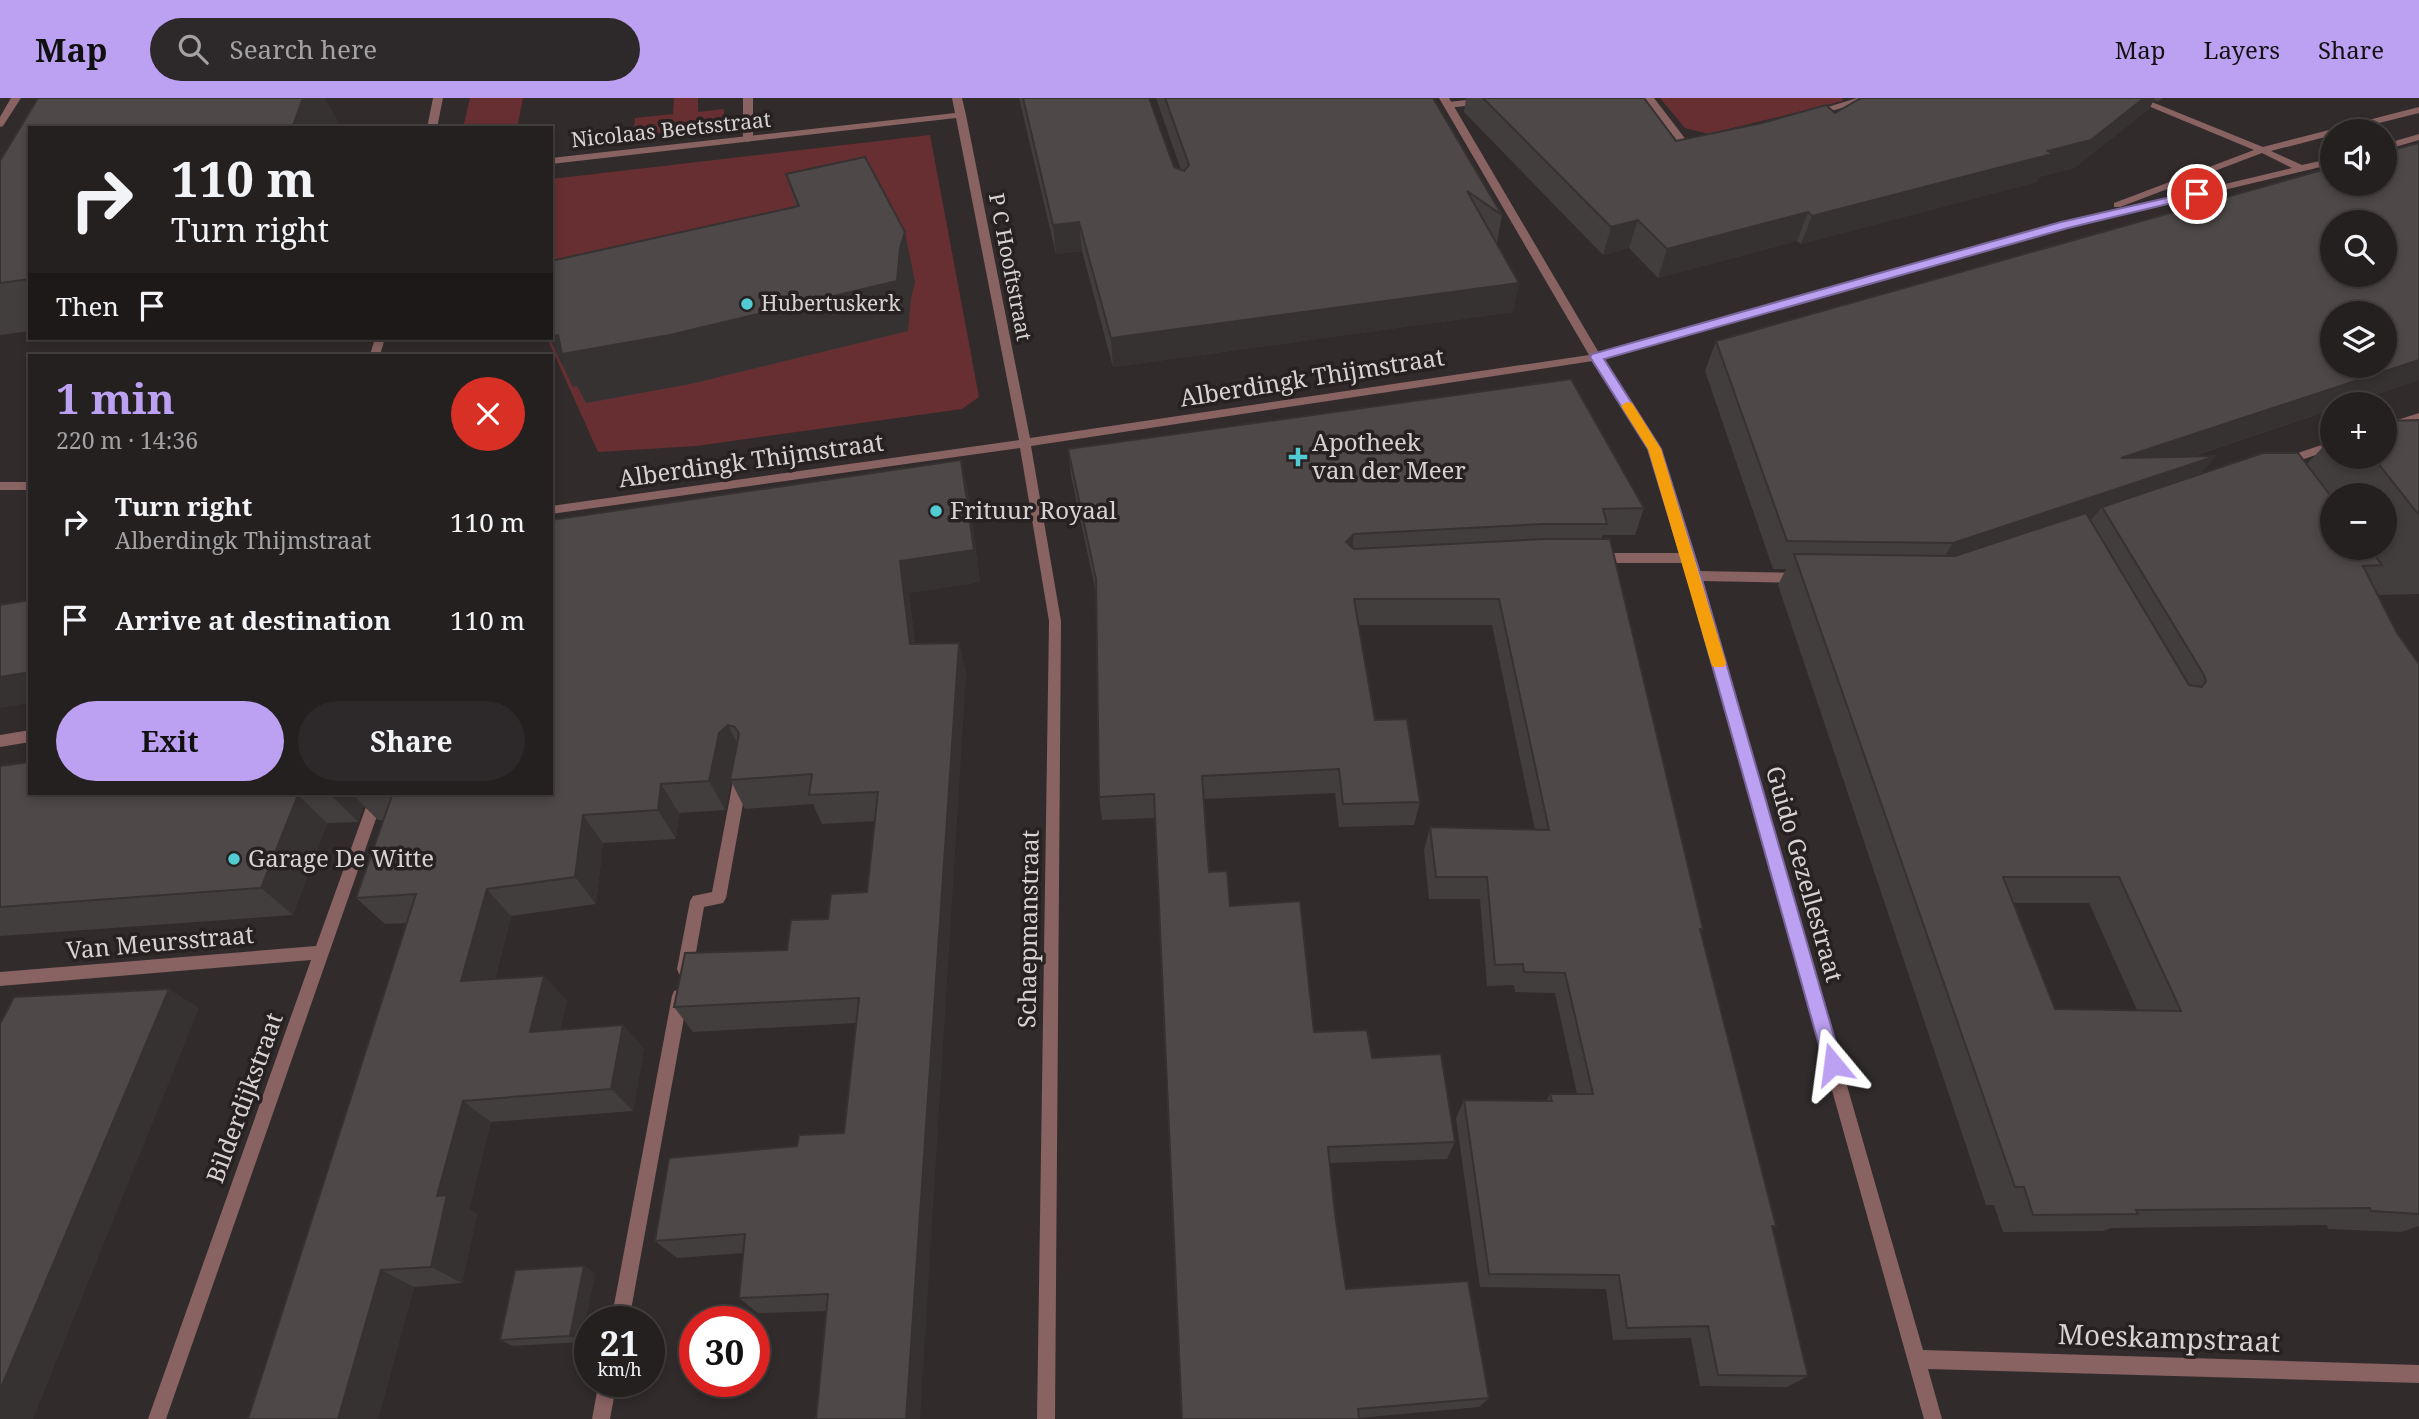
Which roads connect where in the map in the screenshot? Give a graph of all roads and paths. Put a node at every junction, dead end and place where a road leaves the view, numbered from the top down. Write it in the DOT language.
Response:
graph roads {
  1 [pos="16,98"];
  2 [pos="438,98"];
  3 [pos="748,98"];
  4 [pos="957,98"];
  5 [pos="1508,98"];
  6 [pos="1649,98"];
  7 [pos="1861,98"];
  8 [pos="2134,98"];
  9 [pos="2410,98"];
  10 [pos="1446,101"];
  11 [pos="2419,109"];
  12 [pos="961,115"];
  13 [pos="1801,116"];
  14 [pos="0,124"];
  15 [pos="432,126"];
  16 [pos="2419,137"];
  17 [pos="1711,138"];
  18 [pos="748,139"];
  19 [pos="2397,143"];
  20 [pos="2262,150"];
  21 [pos="553,162"];
  22 [pos="2320,164"];
  23 [pos="2302,169"];
  24 [pos="2065,225"];
  25 [pos="1596,357"];
  26 [pos="2419,417"];
  27 [pos="2397,424"];
  28 [pos="1025,443"];
  29 [pos="2320,450"];
  30 [pos="2267,467"];
  31 [pos="0,486"];
  32 [pos="28,486"];
  33 [pos="553,510"];
  34 [pos="1578,558"];
  35 [pos="1688,558"];
  36 [pos="1694,576"];
  37 [pos="1815,578"];
  38 [pos="28,736"];
  39 [pos="0,741"];
  40 [pos="744,763"];
  41 [pos="377,795"];
  42 [pos="323,952"];
  43 [pos="0,979"];
  44 [pos="623,1306"];
  45 [pos="1917,1359"];
  46 [pos="2419,1374"];
  47 [pos="605,1397"];
  48 [pos="157,1419"];
  49 [pos="601,1419"];
  50 [pos="1046,1419"];
  51 [pos="1933,1419"];
  1 -- 14 [label="street"];
  2 -- 15 [label="street"];
  3 -- 18 [label="street"];
  4 -- 12 [label="street, P C Hooftstraat"];
  5 -- 10 [label="street"];
  6 -- 17 [label="street"];
  7 -- 13 [label="street"];
  8 -- 20 [label="street"];
  9 -- 11 [label="street"];
  10 -- 25 [label="street, Guido Gezellestraat"];
  11 -- 20 [label="street, Alberdingk Thijmstraat"];
  12 -- 18 [label="street, Nicolaas Beetsstraat"];
  12 -- 28 [label="street, P C Hooftstraat"];
  16 -- 19 [label="street"];
  18 -- 21 [label="street, Nicolaas Beetsstraat"];
  20 -- 23 [label="street"];
  20 -- 24 [label="street, Alberdingk Thijmstraat"];
  22 -- 23 [label="street, Alberdingk Thijmstraat"];
  23 -- 24 [label="street, Alberdingk Thijmstraat"];
  24 -- 25 [label="street, Alberdingk Thijmstraat"];
  25 -- 28 [label="street, Alberdingk Thijmstraat"];
  25 -- 35 [label="street, Guido Gezellestraat"];
  26 -- 27 [label="street"];
  28 -- 33 [label="street, Alberdingk Thijmstraat"];
  28 -- 50 [label="street, Schaepmanstraat"];
  29 -- 30 [label="street"];
  31 -- 32 [label="street"];
  34 -- 35 [label="street"];
  35 -- 36 [label="street, Guido Gezellestraat"];
  36 -- 37 [label="street"];
  36 -- 45 [label="street, Guido Gezellestraat"];
  38 -- 39 [label="street"];
  40 -- 44 [label="street"];
  41 -- 42 [label="street, Bilderdijkstraat"];
  42 -- 43 [label="street, Van Meursstraat"];
  42 -- 48 [label="street, Bilderdijkstraat"];
  45 -- 46 [label="street, Moeskampstraat"];
  45 -- 51 [label="street, Guido Gezellestraat"];
  47 -- 49 [label="street"];
}
